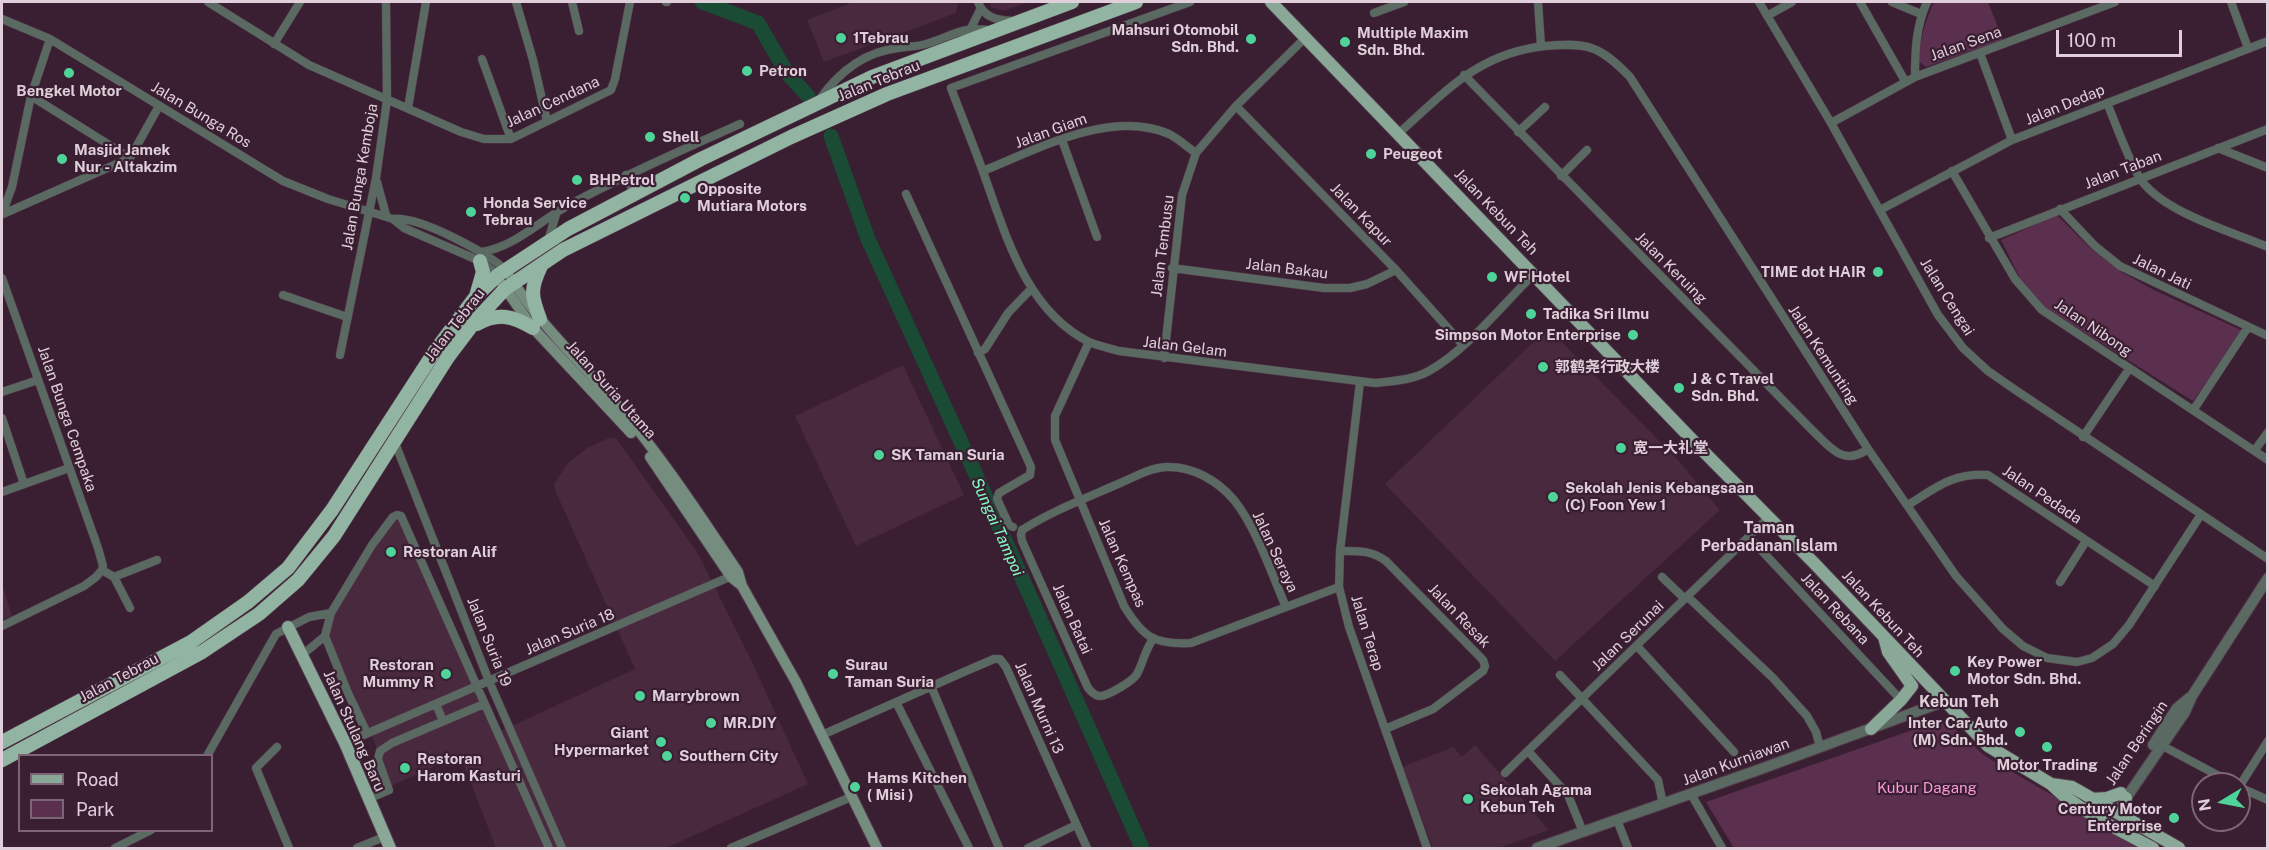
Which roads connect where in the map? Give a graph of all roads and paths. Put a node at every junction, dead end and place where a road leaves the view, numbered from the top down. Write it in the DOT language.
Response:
graph roads {
  1 [pos="208,2"];
  2 [pos="300,2"];
  3 [pos="386,2"];
  4 [pos="426,2"];
  5 [pos="516,2"];
  6 [pos="572,2"];
  7 [pos="630,2"];
  8 [pos="1072,2"];
  9 [pos="1136,2"];
  10 [pos="1190,2"];
  11 [pos="1260,2"];
  12 [pos="1271,2"];
  13 [pos="1404,2"];
  14 [pos="1538,2"];
  15 [pos="1759,2"];
  16 [pos="1792,2"];
  17 [pos="1860,2"];
  18 [pos="1892,2"];
  19 [pos="1927,2"];
  20 [pos="2115,2"];
  21 [pos="2231,2"];
  22 [pos="979,5"];
  23 [pos="1374,13"];
  24 [pos="1921,14"];
  25 [pos="1767,16"];
  26 [pos="2,19"];
  27 [pos="1017,22"];
  28 [pos="972,28"];
  29 [pos="579,31"];
  30 [pos="992,31"];
  31 [pos="1304,38"];
  32 [pos="50,39"];
  33 [pos="2268,41"];
  34 [pos="274,44"];
  35 [pos="1541,46"];
  36 [pos="2248,48"];
  37 [pos="1980,53"];
  38 [pos="482,59"];
  39 [pos="1464,75"];
  40 [pos="1915,77"];
  41 [pos="1905,81"];
  42 [pos="31,96"];
  43 [pos="387,100"];
  44 [pos="2107,103"];
  45 [pos="816,104"];
  46 [pos="159,106"];
  47 [pos="1236,106"];
  48 [pos="1545,107"];
  49 [pos="408,108"];
  50 [pos="547,121"];
  51 [pos="1831,123"];
  52 [pos="740,124"];
  53 [pos="2268,129"];
  54 [pos="1518,132"];
  55 [pos="1399,133"];
  56 [pos="511,139"];
  57 [pos="1062,140"];
  58 [pos="2012,140"];
  59 [pos="694,144"];
  60 [pos="2218,148"];
  61 [pos="1587,150"];
  62 [pos="1196,153"];
  63 [pos="130,158"];
  64 [pos="701,159"];
  65 [pos="2268,168"];
  66 [pos="983,171"];
  67 [pos="1952,171"];
  68 [pos="626,175"];
  69 [pos="1561,176"];
  70 [pos="376,178"];
  71 [pos="2140,178"];
  72 [pos="634,194"];
  73 [pos="906,194"];
  74 [pos="2060,209"];
  75 [pos="369,210"];
  76 [pos="1880,210"];
  77 [pos="557,211"];
  78 [pos="2,214"];
  79 [pos="390,217"];
  80 [pos="1097,237"];
  81 [pos="1989,238"];
  82 [pos="548,242"];
  83 [pos="2268,247"];
  84 [pos="480,256"];
  85 [pos="542,264"];
  86 [pos="1172,268"];
  87 [pos="1396,270"];
  88 [pos="502,273"];
  89 [pos="1534,274"];
  90 [pos="2,278"];
  91 [pos="509,286"];
  92 [pos="1031,289"];
  93 [pos="283,295"];
  94 [pos="477,295"];
  95 [pos="347,317"];
  96 [pos="536,324"];
  97 [pos="2248,327"];
  98 [pos="470,328"];
  99 [pos="2268,336"];
  100 [pos="1089,342"];
  101 [pos="1463,345"];
  102 [pos="978,353"];
  103 [pos="340,355"];
  104 [pos="1164,358"];
  105 [pos="2129,369"];
  106 [pos="38,380"];
  107 [pos="1360,382"];
  108 [pos="2,392"];
  109 [pos="2193,409"];
  110 [pos="2,418"];
  111 [pos="2268,432"];
  112 [pos="2084,437"];
  113 [pos="395,443"];
  114 [pos="1868,449"];
  115 [pos="2255,450"];
  116 [pos="2268,460"];
  117 [pos="69,468"];
  118 [pos="24,484"];
  119 [pos="2,492"];
  120 [pos="1080,500"];
  121 [pos="1908,505"];
  122 [pos="2200,516"];
  123 [pos="1768,518"];
  124 [pos="1013,527"];
  125 [pos="1749,537"];
  126 [pos="2086,541"];
  127 [pos="1340,551"];
  128 [pos="2268,559"];
  129 [pos="157,560"];
  130 [pos="102,570"];
  131 [pos="735,574"];
  132 [pos="1662,577"];
  133 [pos="114,578"];
  134 [pos="2268,578"];
  135 [pos="2060,582"];
  136 [pos="2155,586"];
  137 [pos="1339,587"];
  138 [pos="1687,598"];
  139 [pos="1286,607"];
  140 [pos="130,608"];
  141 [pos="331,613"];
  142 [pos="2,626"];
  143 [pos="288,627"];
  144 [pos="325,636"];
  145 [pos="1884,636"];
  146 [pos="1153,639"];
  147 [pos="1637,646"];
  148 [pos="302,655"];
  149 [pos="1560,675"];
  150 [pos="489,681"];
  151 [pos="476,686"];
  152 [pos="931,686"];
  153 [pos="2192,696"];
  154 [pos="1582,699"];
  155 [pos="1901,700"];
  156 [pos="1945,701"];
  157 [pos="896,702"];
  158 [pos="436,704"];
  159 [pos="484,704"];
  160 [pos="443,721"];
  161 [pos="1385,729"];
  162 [pos="1871,729"];
  163 [pos="367,733"];
  164 [pos="822,735"];
  165 [pos="2268,741"];
  166 [pos="2,742"];
  167 [pos="345,743"];
  168 [pos="2161,745"];
  169 [pos="277,747"];
  170 [pos="1820,747"];
  171 [pos="1528,751"];
  172 [pos="1734,752"];
  173 [pos="208,754"];
  174 [pos="2,760"];
  175 [pos="2212,772"];
  176 [pos="2248,772"];
  177 [pos="1505,773"];
  178 [pos="2051,784"];
  179 [pos="2251,792"];
  180 [pos="1691,794"];
  181 [pos="2124,796"];
  182 [pos="851,797"];
  183 [pos="368,799"];
  184 [pos="2090,799"];
  185 [pos="2268,800"];
  186 [pos="1663,804"];
  187 [pos="2112,812"];
  188 [pos="2089,813"];
  189 [pos="1617,820"];
  190 [pos="2131,821"];
  191 [pos="1076,825"];
  192 [pos="149,832"];
  193 [pos="1583,832"];
  194 [pos="2137,839"];
  195 [pos="387,843"];
  196 [pos="1555,845"];
  197 [pos="115,849"];
  198 [pos="289,849"];
  199 [pos="357,849"];
  200 [pos="549,849"];
  201 [pos="562,849"];
  202 [pos="731,849"];
  203 [pos="877,849"];
  204 [pos="969,849"];
  205 [pos="999,849"];
  206 [pos="1028,849"];
  207 [pos="1087,849"];
  208 [pos="1427,849"];
  209 [pos="1537,849"];
  210 [pos="1628,849"];
  211 [pos="1722,849"];
  212 [pos="2154,849"];
  213 [pos="2179,849"];
  1 -- 34 [label="street, Jalan Cendana"];
  2 -- 34 [label="street"];
  3 -- 43 [label="street, Jalan Bunga Kemboja"];
  4 -- 49 [label="street"];
  5 -- 50 [label="street"];
  6 -- 29 [label="street"];
  7 -- 50 [label="street, Jalan Cendana"];
  8 -- 27 [label="highway, Jalan Tebrau"];
  9 -- 85 [label="highway, Jalan Tebrau"];
  10 -- 66 [label="street, Jalan Gelam"];
  11 -- 31 [label="main road, Jalan Kebun Teh"];
  12 -- 31 [label="main road, Jalan Kebun Teh"];
  13 -- 23 [label="street"];
  14 -- 35 [label="street"];
  15 -- 25 [label="street, Jalan Cengai"];
  16 -- 25 [label="street"];
  17 -- 41 [label="street"];
  18 -- 24 [label="street"];
  19 -- 24 [label="street"];
  20 -- 37 [label="street, Jalan Sena"];
  21 -- 36 [label="street"];
  22 -- 27 [label="street"];
  22 -- 28 [label="street"];
  24 -- 40 [label="street"];
  25 -- 51 [label="street, Jalan Cengai"];
  26 -- 32 [label="street, Jalan Bunga Ros"];
  27 -- 30 [label="highway, Jalan Tebrau"];
  28 -- 30 [label="street"];
  28 -- 45 [label="street"];
  30 -- 45 [label="highway, Jalan Tebrau"];
  31 -- 47 [label="street, Jalan Tembusu"];
  31 -- 55 [label="main road, Jalan Kebun Teh"];
  32 -- 42 [label="street"];
  32 -- 46 [label="street, Jalan Bunga Ros"];
  33 -- 36 [label="street, Jalan Dedap"];
  34 -- 43 [label="street, Jalan Cendana"];
  35 -- 39 [label="street, Jalan Kemunting"];
  35 -- 114 [label="street, Jalan Kemunting"];
  36 -- 44 [label="street, Jalan Dedap"];
  37 -- 40 [label="street, Jalan Sena"];
  37 -- 58 [label="street"];
  38 -- 56 [label="street"];
  39 -- 54 [label="street, Jalan Keruing"];
  39 -- 55 [label="street, Jalan Kemunting"];
  40 -- 41 [label="street, Jalan Sena"];
  41 -- 51 [label="street, Jalan Sena"];
  42 -- 63 [label="street"];
  42 -- 78 [label="street"];
  43 -- 49 [label="street, Jalan Cendana"];
  43 -- 70 [label="street, Jalan Bunga Kemboja"];
  44 -- 58 [label="street, Jalan Dedap"];
  44 -- 71 [label="street"];
  45 -- 64 [label="highway, Jalan Tebrau"];
  46 -- 63 [label="street"];
  46 -- 75 [label="street, Jalan Bunga Ros"];
  47 -- 62 [label="street, Jalan Tembusu"];
  47 -- 87 [label="street, Jalan Kapur"];
  48 -- 54 [label="street"];
  49 -- 56 [label="street, Jalan Cendana"];
  50 -- 56 [label="street, Jalan Cendana"];
  51 -- 76 [label="street, Jalan Cengai"];
  52 -- 59 [label="street"];
  53 -- 60 [label="street, Jalan Taban"];
  54 -- 69 [label="street, Jalan Keruing"];
  55 -- 89 [label="main road, Jalan Kebun Teh"];
  57 -- 62 [label="street, Jalan Giam"];
  57 -- 66 [label="street, Jalan Giam"];
  57 -- 80 [label="street"];
  58 -- 67 [label="street, Jalan Dedap"];
  59 -- 64 [label="street"];
  59 -- 68 [label="street"];
  60 -- 65 [label="street"];
  60 -- 71 [label="street, Jalan Taban"];
  61 -- 69 [label="street"];
  62 -- 86 [label="street, Jalan Tembusu"];
  63 -- 78 [label="street"];
  64 -- 72 [label="highway, Jalan Tebrau"];
  66 -- 92 [label="street, Jalan Gelam"];
  67 -- 76 [label="street, Jalan Dedap"];
  67 -- 81 [label="street, Jalan Nibong"];
  68 -- 72 [label="street"];
  68 -- 77 [label="street"];
  69 -- 114 [label="street, Jalan Keruing"];
  70 -- 75 [label="street, Jalan Bunga Kemboja"];
  70 -- 79 [label="street"];
  71 -- 74 [label="street, Jalan Taban"];
  71 -- 83 [label="street"];
  72 -- 82 [label="highway, Jalan Tebrau"];
  73 -- 102 [label="street"];
  74 -- 81 [label="street, Jalan Taban"];
  74 -- 97 [label="street, Jalan Jati"];
  75 -- 79 [label="street, Jalan Bunga Ros"];
  75 -- 95 [label="street, Jalan Bunga Kemboja"];
  76 -- 112 [label="street, Jalan Cengai"];
  77 -- 82 [label="street"];
  77 -- 84 [label="street"];
  79 -- 84 [label="street, Jalan Bunga Ros"];
  81 -- 105 [label="street, Jalan Nibong"];
  82 -- 88 [label="highway, Jalan Tebrau"];
  84 -- 88 [label="street, Jalan Bunga Ros"];
  84 -- 94 [label="highway"];
  85 -- 91 [label="highway, Jalan Tebrau"];
  85 -- 96 [label="highway"];
  86 -- 87 [label="street, Jalan Bakau"];
  86 -- 104 [label="street, Jalan Tembusu"];
  87 -- 101 [label="street, Jalan Kapur"];
  88 -- 91 [label="main road, Jalan Suria Utama"];
  88 -- 94 [label="highway, Jalan Tebrau"];
  89 -- 101 [label="street, Jalan Gelam"];
  89 -- 123 [label="main road, Jalan Kebun Teh"];
  90 -- 106 [label="street, Jalan Bunga Cempaka"];
  91 -- 96 [label="main road, Jalan Suria Utama"];
  91 -- 98 [label="highway, Jalan Tebrau"];
  92 -- 100 [label="street, Jalan Gelam"];
  92 -- 102 [label="street"];
  93 -- 95 [label="street"];
  94 -- 166 [label="highway, Jalan Tebrau"];
  95 -- 103 [label="street, Jalan Bunga Kemboja"];
  96 -- 98 [label="highway"];
  96 -- 131 [label="main road, Jalan Suria Utama"];
  97 -- 99 [label="street, Jalan Jati"];
  97 -- 109 [label="street"];
  98 -- 113 [label="highway, Jalan Tebrau"];
  100 -- 104 [label="street, Jalan Gelam"];
  100 -- 120 [label="street, Jalan Kempas"];
  101 -- 107 [label="street, Jalan Gelam"];
  102 -- 124 [label="street"];
  104 -- 107 [label="street, Jalan Gelam"];
  105 -- 109 [label="street, Jalan Nibong"];
  105 -- 112 [label="street"];
  106 -- 108 [label="street"];
  106 -- 117 [label="street, Jalan Bunga Cempaka"];
  107 -- 127 [label="street, Jalan Terap"];
  109 -- 115 [label="street, Jalan Nibong"];
  110 -- 118 [label="street"];
  111 -- 115 [label="street"];
  112 -- 122 [label="street, Jalan Cengai"];
  113 -- 150 [label="street, Jalan Suria 19"];
  113 -- 174 [label="highway, Jalan Tebrau"];
  114 -- 121 [label="street, Jalan Kemunting"];
  115 -- 116 [label="street, Jalan Nibong"];
  117 -- 118 [label="street"];
  117 -- 130 [label="street, Jalan Bunga Cempaka"];
  118 -- 119 [label="street"];
  120 -- 139 [label="street, Jalan Seraya"];
  120 -- 146 [label="street, Jalan Kempas"];
  120 -- 146 [label="street, Jalan Batai"];
  121 -- 126 [label="street, Jalan Pedada"];
  121 -- 136 [label="street, Jalan Kemunting"];
  122 -- 128 [label="street, Jalan Cengai"];
  122 -- 136 [label="street, Jalan Kemunting"];
  123 -- 125 [label="street, Jalan Serunai"];
  123 -- 145 [label="main road, Jalan Kebun Teh"];
  125 -- 138 [label="street, Jalan Serunai"];
  125 -- 155 [label="street, Jalan Rebana"];
  126 -- 135 [label="street"];
  126 -- 136 [label="street, Jalan Pedada"];
  127 -- 137 [label="street, Jalan Terap"];
  127 -- 161 [label="street, Jalan Resak"];
  129 -- 133 [label="street"];
  130 -- 133 [label="street"];
  130 -- 142 [label="street"];
  131 -- 150 [label="street, Jalan Suria 18"];
  131 -- 164 [label="main road, Jalan Suria Utama"];
  132 -- 138 [label="street"];
  133 -- 140 [label="street"];
  134 -- 153 [label="street, Jalan Beringin"];
  137 -- 139 [label="street"];
  137 -- 161 [label="street, Jalan Terap"];
  138 -- 147 [label="street, Jalan Serunai"];
  138 -- 170 [label="street"];
  139 -- 146 [label="street"];
  141 -- 143 [label="street"];
  141 -- 144 [label="street"];
  141 -- 151 [label="street"];
  143 -- 148 [label="main road, Jalan Stulang Baru"];
  143 -- 173 [label="street"];
  144 -- 148 [label="street"];
  144 -- 163 [label="street"];
  145 -- 155 [label="main road"];
  145 -- 156 [label="main road, Jalan Kebun Teh"];
  147 -- 154 [label="street, Jalan Serunai"];
  147 -- 172 [label="street"];
  148 -- 167 [label="main road, Jalan Stulang Baru"];
  149 -- 154 [label="street"];
  150 -- 151 [label="street, Jalan Suria 18"];
  150 -- 201 [label="street, Jalan Suria 19"];
  151 -- 158 [label="street, Jalan Suria 18"];
  151 -- 159 [label="street"];
  152 -- 157 [label="street, Jalan Murni 13"];
  152 -- 191 [label="street, Jalan Murni 13"];
  152 -- 205 [label="street"];
  153 -- 168 [label="street, Jalan Beringin"];
  153 -- 181 [label="street, Jalan Beringin"];
  154 -- 171 [label="street, Jalan Serunai"];
  154 -- 186 [label="street"];
  155 -- 162 [label="main road"];
  156 -- 162 [label="street, Jalan Kurniawan"];
  156 -- 178 [label="main road, Jalan Kebun Teh"];
  157 -- 164 [label="street, Jalan Murni 13"];
  157 -- 204 [label="street"];
  158 -- 160 [label="street"];
  158 -- 163 [label="street, Jalan Suria 18"];
  159 -- 160 [label="street"];
  159 -- 200 [label="street"];
  160 -- 183 [label="street"];
  161 -- 208 [label="street, Jalan Terap"];
  162 -- 170 [label="street, Jalan Kurniawan"];
  163 -- 167 [label="street, Jalan Suria 18"];
  164 -- 182 [label="main road, Jalan Suria Utama"];
  165 -- 176 [label="street"];
  167 -- 183 [label="main road, Jalan Stulang Baru"];
  168 -- 175 [label="street"];
  168 -- 181 [label="street, Jalan Beringin"];
  169 -- 198 [label="street"];
  170 -- 180 [label="street, Jalan Kurniawan"];
  171 -- 177 [label="street, Jalan Serunai"];
  171 -- 193 [label="street"];
  178 -- 184 [label="main road, Jalan Kebun Teh"];
  178 -- 188 [label="main road, Jalan Kebun Teh"];
  179 -- 185 [label="street"];
  180 -- 186 [label="street, Jalan Kurniawan"];
  180 -- 211 [label="street"];
  181 -- 184 [label="main road"];
  181 -- 187 [label="street, Jalan Beringin"];
  181 -- 190 [label="main road"];
  182 -- 202 [label="street"];
  182 -- 203 [label="main road, Jalan Suria Utama"];
  183 -- 195 [label="main road, Jalan Stulang Baru"];
  184 -- 187 [label="main road, Jalan Kebun Teh"];
  186 -- 189 [label="street, Jalan Kurniawan"];
  187 -- 188 [label="main road"];
  187 -- 190 [label="main road, Jalan Kebun Teh"];
  187 -- 194 [label="main road"];
  188 -- 194 [label="main road, Jalan Kebun Teh"];
  189 -- 193 [label="street, Jalan Kurniawan"];
  189 -- 210 [label="street"];
  190 -- 213 [label="main road, Jalan Kebun Teh"];
  191 -- 206 [label="street"];
  191 -- 207 [label="street, Jalan Murni 13"];
  192 -- 197 [label="street"];
  193 -- 196 [label="street, Jalan Kurniawan"];
  194 -- 212 [label="main road, Jalan Kebun Teh"];
  195 -- 199 [label="street"];
  196 -- 209 [label="street, Jalan Kurniawan"];
}
